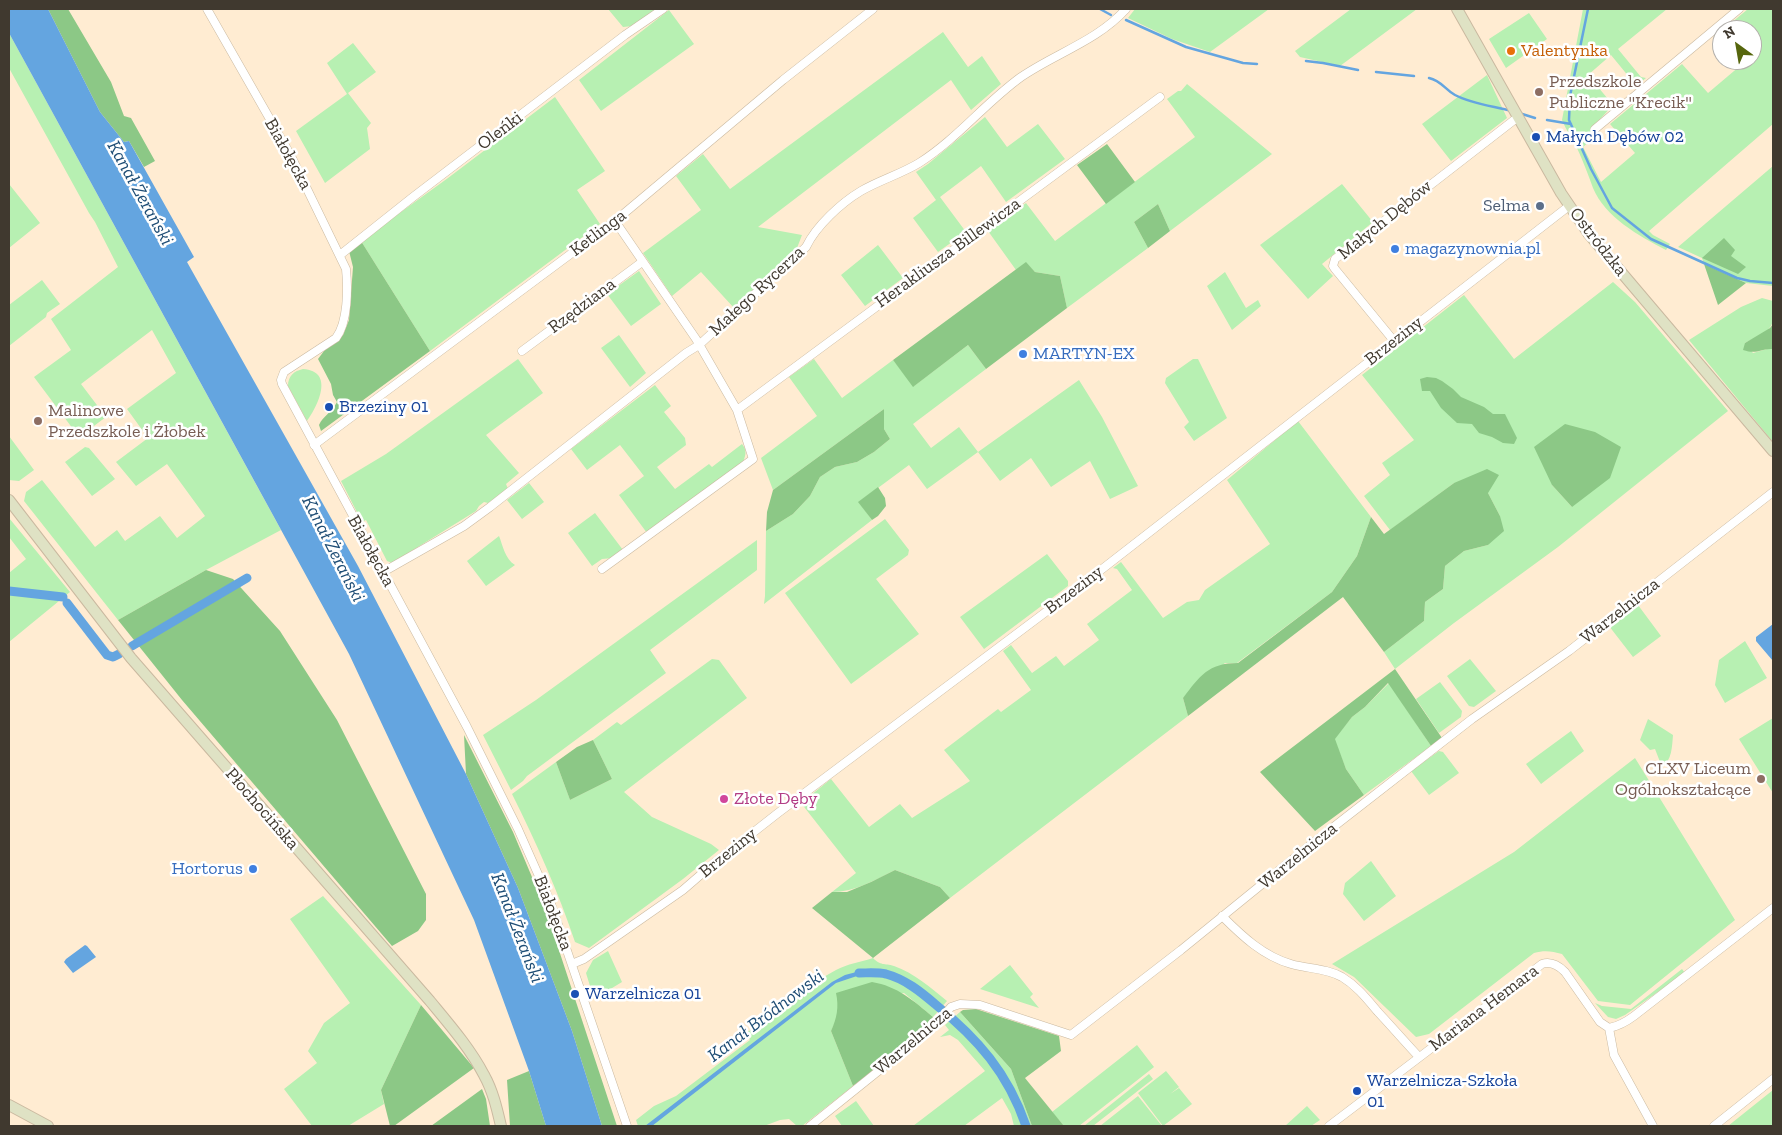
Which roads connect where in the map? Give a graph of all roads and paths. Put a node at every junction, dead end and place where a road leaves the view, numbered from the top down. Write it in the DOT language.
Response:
graph roads {
  1 [pos="207,9"];
  2 [pos="663,9"];
  3 [pos="873,9"];
  4 [pos="1126,9"];
  5 [pos="1457,9"];
  6 [pos="1739,9"];
  7 [pos="1160,97"];
  8 [pos="1518,117"];
  9 [pos="1595,129"];
  10 [pos="1569,206"];
  11 [pos="615,221"];
  12 [pos="340,255"];
  13 [pos="642,262"];
  14 [pos="1394,341"];
  15 [pos="699,345"];
  16 [pos="522,351"];
  17 [pos="737,410"];
  18 [pos="314,444"];
  19 [pos="1773,451"];
  20 [pos="1773,492"];
  21 [pos="9,500"];
  22 [pos="602,569"];
  23 [pos="383,572"];
  24 [pos="1773,908"];
  25 [pos="1222,916"];
  26 [pos="572,964"];
  27 [pos="1609,1028"];
  28 [pos="1419,1057"];
  29 [pos="1773,1080"];
  30 [pos="9,1105"];
  31 [pos="626,1124"];
  32 [pos="48,1126"];
  33 [pos="501,1126"];
  34 [pos="810,1126"];
  35 [pos="1329,1126"];
  36 [pos="1653,1126"];
  37 [pos="1714,1126"];
  1 -- 12 [label="street, Białołęcka"];
  2 -- 12 [label="street, Oleńki"];
  3 -- 11 [label="street, Ketlinga"];
  4 -- 15 [label="street, Małego Rycerza"];
  5 -- 8 [label="main road, Ostródzka"];
  6 -- 9 [label="street"];
  7 -- 17 [label="street, Herakliusza Billewicza"];
  8 -- 10 [label="main road, Ostródzka"];
  8 -- 14 [label="street, Małych Dębów"];
  10 -- 14 [label="street, Brzeziny"];
  10 -- 19 [label="main road, Ostródzka"];
  11 -- 13 [label="street"];
  11 -- 18 [label="street, Ketlinga"];
  12 -- 18 [label="street, Białołęcka"];
  13 -- 15 [label="street"];
  13 -- 16 [label="street, Rzędziana"];
  14 -- 26 [label="street, Brzeziny"];
  15 -- 17 [label="street"];
  15 -- 23 [label="street, Małego Rycerza"];
  17 -- 22 [label="street"];
  18 -- 23 [label="street, Białołęcka"];
  20 -- 25 [label="street, Warzelnicza"];
  21 -- 33 [label="main road, Płochocińska"];
  23 -- 26 [label="street, Białołęcka"];
  24 -- 27 [label="street"];
  25 -- 28 [label="street"];
  25 -- 34 [label="street, Warzelnicza"];
  26 -- 31 [label="street, Białołęcka"];
  27 -- 28 [label="street, Mariana Hemara"];
  27 -- 36 [label="street"];
  28 -- 35 [label="street, Mariana Hemara"];
  29 -- 37 [label="street"];
  30 -- 32 [label="main road"];
}
